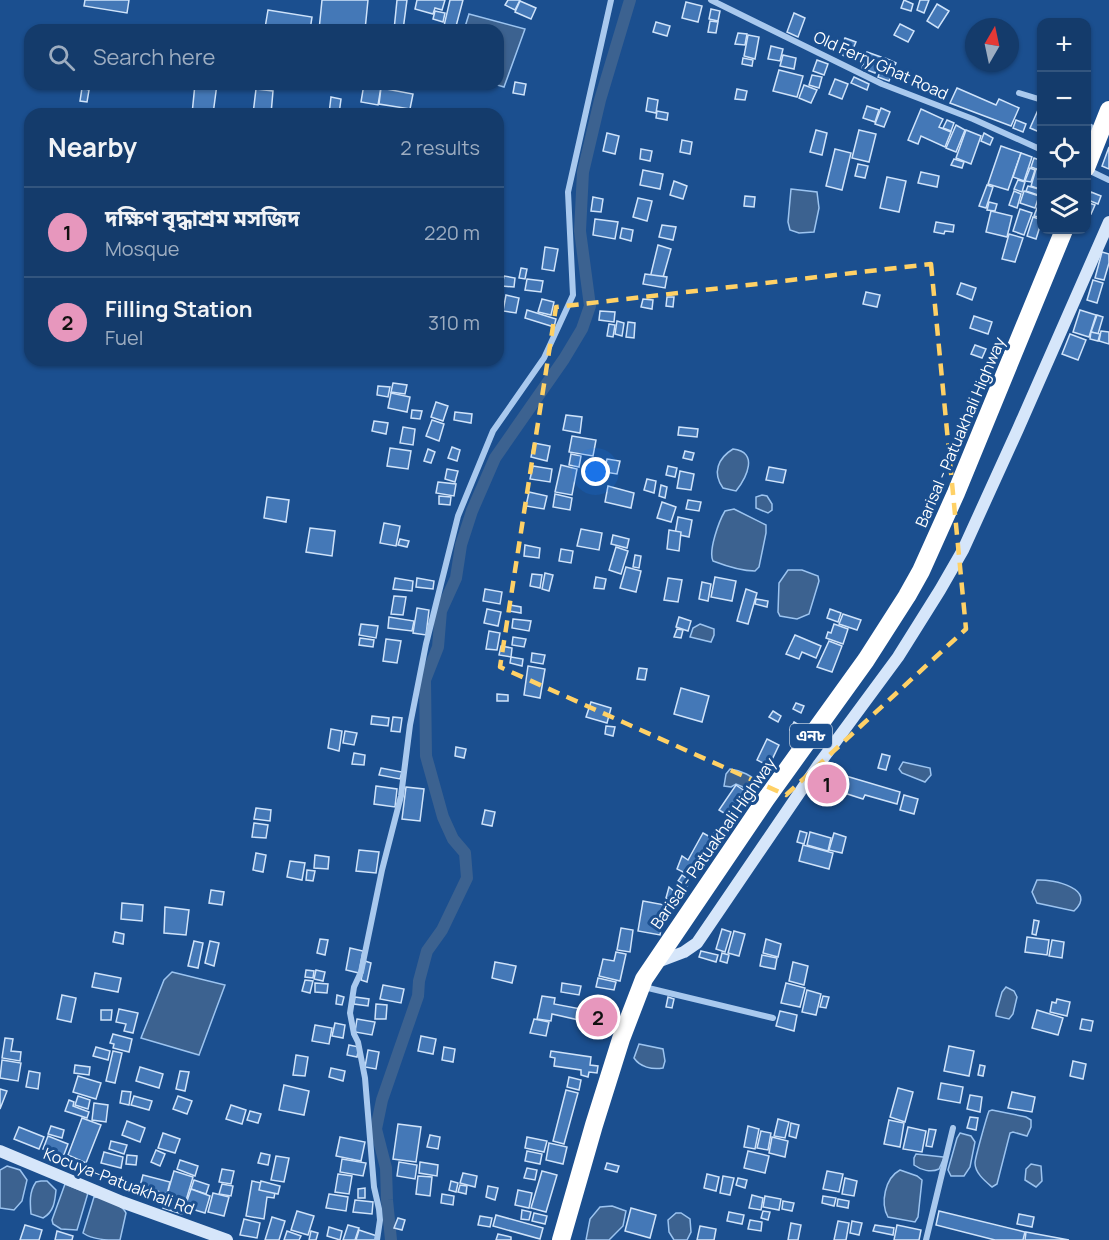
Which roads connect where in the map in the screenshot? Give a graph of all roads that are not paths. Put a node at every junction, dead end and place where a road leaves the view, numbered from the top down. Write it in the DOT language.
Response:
graph roads {
  1 [pos="610,0"];
  2 [pos="711,0"];
  3 [pos="1019,93"];
  4 [pos="1037,99"];
  5 [pos="1109,110"];
  6 [pos="1037,148"];
  7 [pos="1091,156"];
  8 [pos="1091,171"];
  9 [pos="1109,180"];
  10 [pos="1109,222"];
  11 [pos="1062,234"];
  12 [pos="653,964"];
  13 [pos="641,986"];
  14 [pos="773,1018"];
  15 [pos="953,1128"];
  16 [pos="0,1152"];
  17 [pos="227,1240"];
  18 [pos="377,1240"];
  19 [pos="561,1240"];
  20 [pos="926,1240"];
  1 -- 18 [label="street"];
  2 -- 6 [label="street, Old Ferry Ghat Road"];
  3 -- 4 [label="street"];
  5 -- 7 [label="highway"];
  8 -- 9 [label="street"];
  10 -- 12 [label="street"];
  11 -- 12 [label="highway, Barisal - Patuakhali Highway / এন৮"];
  12 -- 13 [label="highway, Barisal - Patuakhali Highway / এন৮"];
  13 -- 14 [label="street"];
  13 -- 19 [label="highway, Barisal - Patuakhali Highway / এন৮"];
  15 -- 20 [label="street"];
  16 -- 17 [label="street, Kocuya-Patuakhali Rd"];
}
